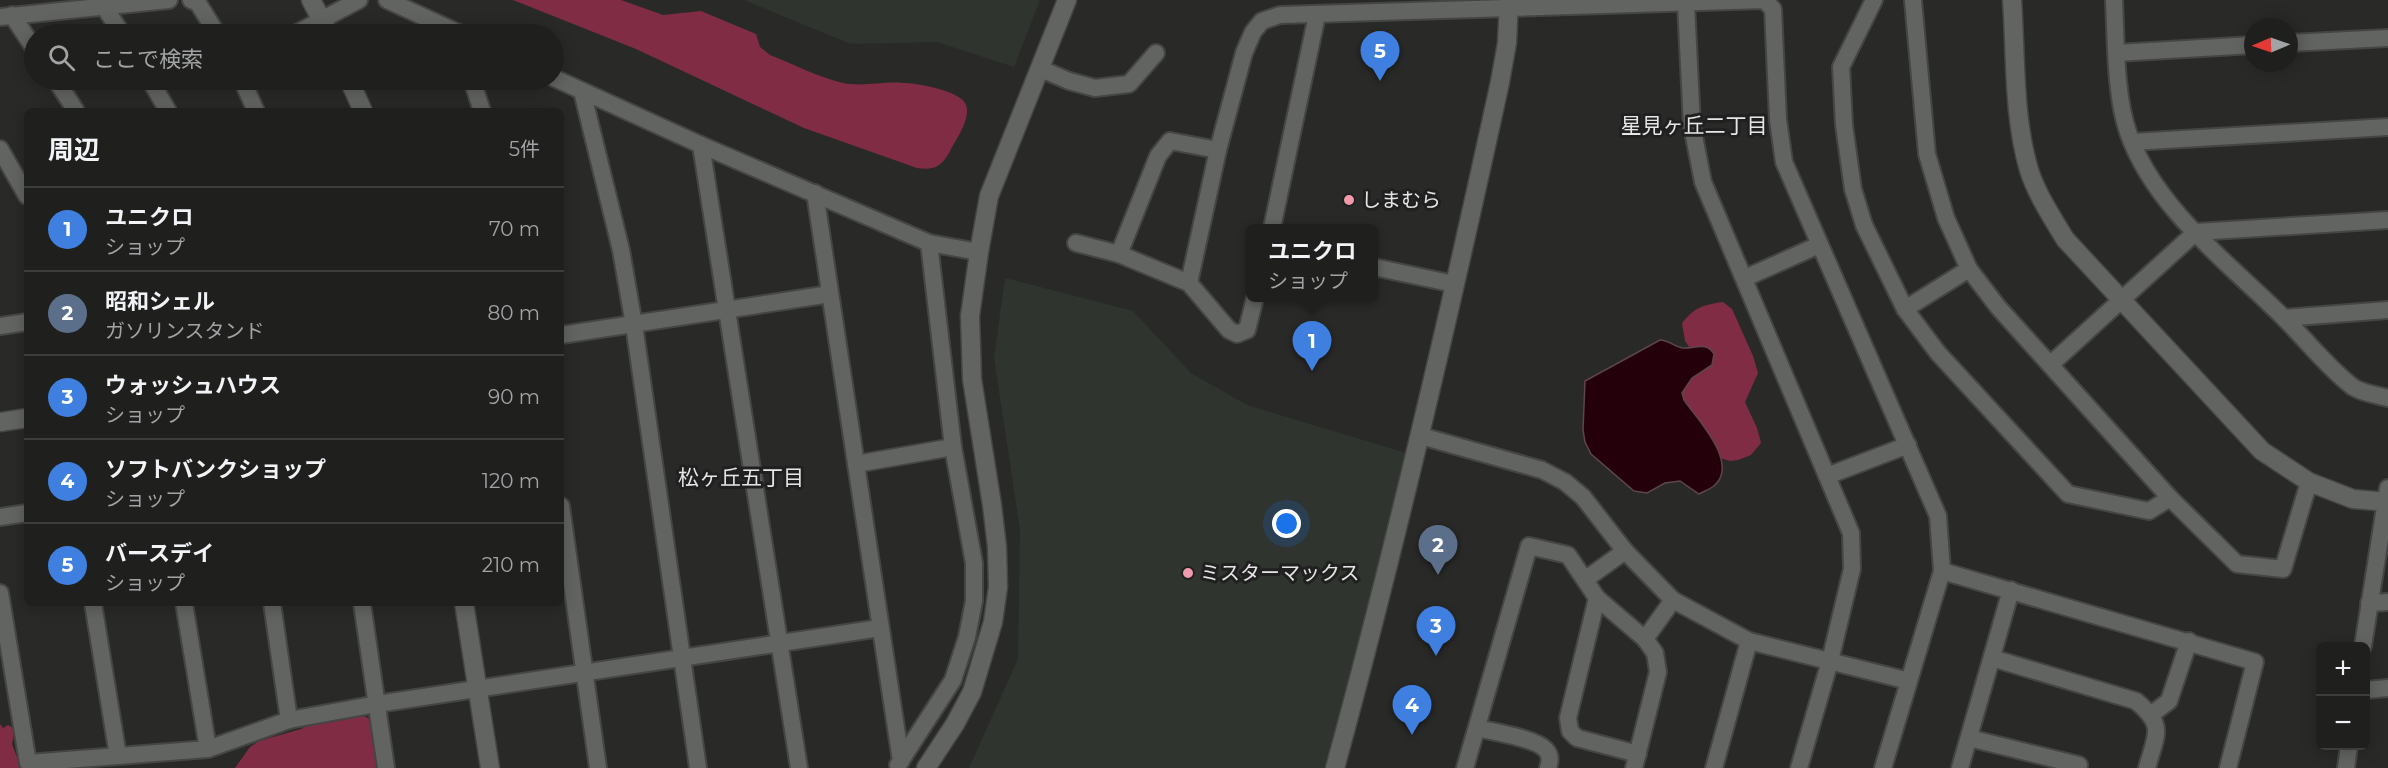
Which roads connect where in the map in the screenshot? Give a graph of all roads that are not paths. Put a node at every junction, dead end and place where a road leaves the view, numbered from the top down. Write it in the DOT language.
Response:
graph roads {
  1 [pos="169,0"];
  2 [pos="191,0"];
  3 [pos="311,0"];
  4 [pos="359,0"];
  5 [pos="387,0"];
  6 [pos="1066,0"];
  7 [pos="1874,0"];
  8 [pos="1913,0"];
  9 [pos="2012,0"];
  10 [pos="2114,0"];
  11 [pos="1733,1"];
  12 [pos="1655,2"];
  13 [pos="1585,3"];
  14 [pos="1510,4"];
  15 [pos="1686,4"];
  16 [pos="105,8"];
  17 [pos="1317,15"];
  18 [pos="6,16"];
  19 [pos="115,24"];
  20 [pos="211,24"];
  21 [pos="323,24"];
  22 [pos="329,24"];
  23 [pos="438,24"];
  24 [pos="24,37"];
  25 [pos="2388,38"];
  26 [pos="2298,43"];
  27 [pos="2244,45"];
  28 [pos="2117,52"];
  29 [pos="1156,53"];
  30 [pos="1041,69"];
  31 [pos="564,83"];
  32 [pos="62,90"];
  33 [pos="156,90"];
  34 [pos="247,90"];
  35 [pos="354,90"];
  36 [pos="475,90"];
  37 [pos="582,91"];
  38 [pos="74,108"];
  39 [pos="166,108"];
  40 [pos="255,108"];
  41 [pos="362,108"];
  42 [pos="481,108"];
  43 [pos="2388,127"];
  44 [pos="2132,142"];
  45 [pos="701,145"];
  46 [pos="0,149"];
  47 [pos="1218,150"];
  48 [pos="24,191"];
  49 [pos="815,194"];
  50 [pos="2388,220"];
  51 [pos="1273,224"];
  52 [pos="2196,232"];
  53 [pos="929,243"];
  54 [pos="1076,243"];
  55 [pos="1819,245"];
  56 [pos="979,252"];
  57 [pos="1119,254"];
  58 [pos="1378,268"];
  59 [pos="1969,269"];
  60 [pos="1744,278"];
  61 [pos="1189,283"];
  62 [pos="1454,284"];
  63 [pos="830,294"];
  64 [pos="2123,301"];
  65 [pos="1254,302"];
  66 [pos="727,309"];
  67 [pos="1905,309"];
  68 [pos="2388,310"];
  69 [pos="2284,318"];
  70 [pos="24,322"];
  71 [pos="634,325"];
  72 [pos="0,326"];
  73 [pos="564,335"];
  74 [pos="2051,364"];
  75 [pos="2388,398"];
  76 [pos="24,418"];
  77 [pos="0,422"];
  78 [pos="1420,436"];
  79 [pos="1908,445"];
  80 [pos="953,447"];
  81 [pos="855,464"];
  82 [pos="1827,476"];
  83 [pos="2309,482"];
  84 [pos="2387,497"];
  85 [pos="2170,498"];
  86 [pos="24,513"];
  87 [pos="0,517"];
  88 [pos="564,528"];
  89 [pos="1625,551"];
  90 [pos="1942,571"];
  91 [pos="1586,579"];
  92 [pos="2011,590"];
  93 [pos="0,593"];
  94 [pos="1597,598"];
  95 [pos="1673,600"];
  96 [pos="2388,602"];
  97 [pos="2369,603"];
  98 [pos="93,606"];
  99 [pos="184,606"];
  100 [pos="272,606"];
  101 [pos="362,606"];
  102 [pos="464,606"];
  103 [pos="880,628"];
  104 [pos="1645,639"];
  105 [pos="1749,641"];
  106 [pos="2189,641"];
  107 [pos="2364,642"];
  108 [pos="779,643"];
  109 [pos="4,650"];
  110 [pos="682,658"];
  111 [pos="1992,658"];
  112 [pos="1830,661"];
  113 [pos="584,673"];
  114 [pos="1909,681"];
  115 [pos="2388,688"];
  116 [pos="478,689"];
  117 [pos="2370,690"];
  118 [pos="377,704"];
  119 [pos="2152,714"];
  120 [pos="289,720"];
  121 [pos="1477,728"];
  122 [pos="1969,738"];
  123 [pos="208,749"];
  124 [pos="2348,750"];
  125 [pos="118,756"];
  126 [pos="1636,761"];
  127 [pos="898,765"];
  128 [pos="386,768"];
  129 [pos="490,768"];
  130 [pos="598,768"];
  131 [pos="698,768"];
  132 [pos="799,768"];
  133 [pos="926,768"];
  134 [pos="1335,768"];
  135 [pos="1465,768"];
  136 [pos="1548,768"];
  137 [pos="1714,768"];
  138 [pos="1799,768"];
  139 [pos="1883,768"];
  140 [pos="1960,768"];
  141 [pos="2078,768"];
  142 [pos="2147,768"];
  143 [pos="2228,768"];
  144 [pos="2346,768"];
  1 -- 16 [label="street"];
  2 -- 20 [label="street"];
  3 -- 21 [label="street"];
  4 -- 22 [label="street"];
  5 -- 23 [label="street"];
  6 -- 30 [label="street"];
  7 -- 67 [label="street"];
  8 -- 59 [label="street"];
  9 -- 64 [label="street"];
  10 -- 28 [label="street"];
  11 -- 15 [label="street"];
  11 -- 55 [label="street"];
  12 -- 13 [label="street"];
  12 -- 15 [label="street"];
  13 -- 14 [label="street"];
  14 -- 17 [label="street"];
  14 -- 62 [label="street"];
  15 -- 60 [label="street"];
  16 -- 18 [label="street"];
  16 -- 19 [label="street"];
  17 -- 47 [label="street"];
  17 -- 51 [label="street"];
  18 -- 24 [label="street"];
  25 -- 26 [label="street"];
  27 -- 28 [label="street"];
  28 -- 44 [label="street"];
  29 -- 30 [label="street"];
  30 -- 56 [label="street"];
  31 -- 37 [label="street"];
  32 -- 38 [label="street"];
  33 -- 39 [label="street"];
  34 -- 40 [label="street"];
  35 -- 41 [label="street"];
  36 -- 42 [label="street"];
  37 -- 45 [label="street"];
  37 -- 71 [label="street"];
  43 -- 44 [label="street"];
  44 -- 52 [label="street"];
  45 -- 49 [label="street"];
  45 -- 66 [label="street"];
  46 -- 48 [label="street"];
  47 -- 57 [label="street"];
  47 -- 61 [label="street"];
  49 -- 53 [label="street"];
  49 -- 63 [label="street"];
  50 -- 52 [label="street"];
  52 -- 64 [label="street"];
  52 -- 69 [label="street"];
  53 -- 56 [label="street"];
  53 -- 80 [label="street"];
  54 -- 57 [label="street"];
  55 -- 60 [label="street"];
  55 -- 79 [label="street"];
  56 -- 133 [label="street"];
  57 -- 61 [label="street"];
  58 -- 62 [label="street"];
  59 -- 67 [label="street"];
  59 -- 74 [label="street"];
  60 -- 82 [label="street"];
  61 -- 65 [label="street"];
  62 -- 78 [label="street"];
  63 -- 66 [label="street"];
  63 -- 81 [label="street"];
  64 -- 74 [label="street"];
  64 -- 83 [label="street"];
  66 -- 71 [label="street"];
  66 -- 108 [label="street"];
  67 -- 85 [label="street"];
  68 -- 69 [label="street"];
  69 -- 75 [label="street"];
  70 -- 72 [label="street"];
  71 -- 73 [label="street"];
  71 -- 110 [label="street"];
  74 -- 85 [label="street"];
  76 -- 77 [label="street"];
  78 -- 89 [label="street"];
  78 -- 134 [label="street"];
  79 -- 82 [label="street"];
  79 -- 90 [label="street"];
  80 -- 81 [label="street"];
  80 -- 127 [label="street"];
  81 -- 103 [label="street"];
  82 -- 112 [label="street"];
  83 -- 84 [label="street"];
  83 -- 85 [label="street"];
  84 -- 97 [label="street"];
  86 -- 87 [label="street"];
  88 -- 113 [label="street"];
  89 -- 91 [label="street"];
  89 -- 95 [label="street"];
  90 -- 92 [label="street"];
  90 -- 114 [label="street"];
  91 -- 94 [label="street"];
  91 -- 121 [label="street"];
  92 -- 106 [label="street"];
  92 -- 111 [label="street"];
  93 -- 109 [label="street"];
  94 -- 104 [label="street"];
  94 -- 126 [label="street"];
  95 -- 104 [label="street"];
  95 -- 105 [label="street"];
  96 -- 97 [label="street"];
  97 -- 107 [label="street"];
  98 -- 125 [label="street"];
  99 -- 123 [label="street"];
  100 -- 120 [label="street"];
  101 -- 118 [label="street"];
  102 -- 116 [label="street"];
  103 -- 108 [label="street"];
  103 -- 127 [label="street"];
  104 -- 126 [label="street"];
  105 -- 112 [label="street"];
  105 -- 137 [label="street"];
  106 -- 119 [label="street"];
  106 -- 143 [label="street"];
  108 -- 110 [label="street"];
  108 -- 132 [label="street"];
  109 -- 125 [label="street"];
  110 -- 113 [label="street"];
  110 -- 131 [label="street"];
  111 -- 119 [label="street"];
  111 -- 122 [label="street"];
  112 -- 114 [label="street"];
  112 -- 138 [label="street"];
  113 -- 116 [label="street"];
  113 -- 130 [label="street"];
  114 -- 139 [label="street"];
  115 -- 117 [label="street"];
  116 -- 118 [label="street"];
  116 -- 129 [label="street"];
  118 -- 120 [label="street"];
  118 -- 128 [label="street"];
  119 -- 142 [label="street"];
  120 -- 123 [label="street"];
  121 -- 135 [label="street"];
  121 -- 136 [label="street"];
  122 -- 140 [label="street"];
  122 -- 141 [label="street"];
  123 -- 125 [label="street"];
  124 -- 144 [label="street"];
}
